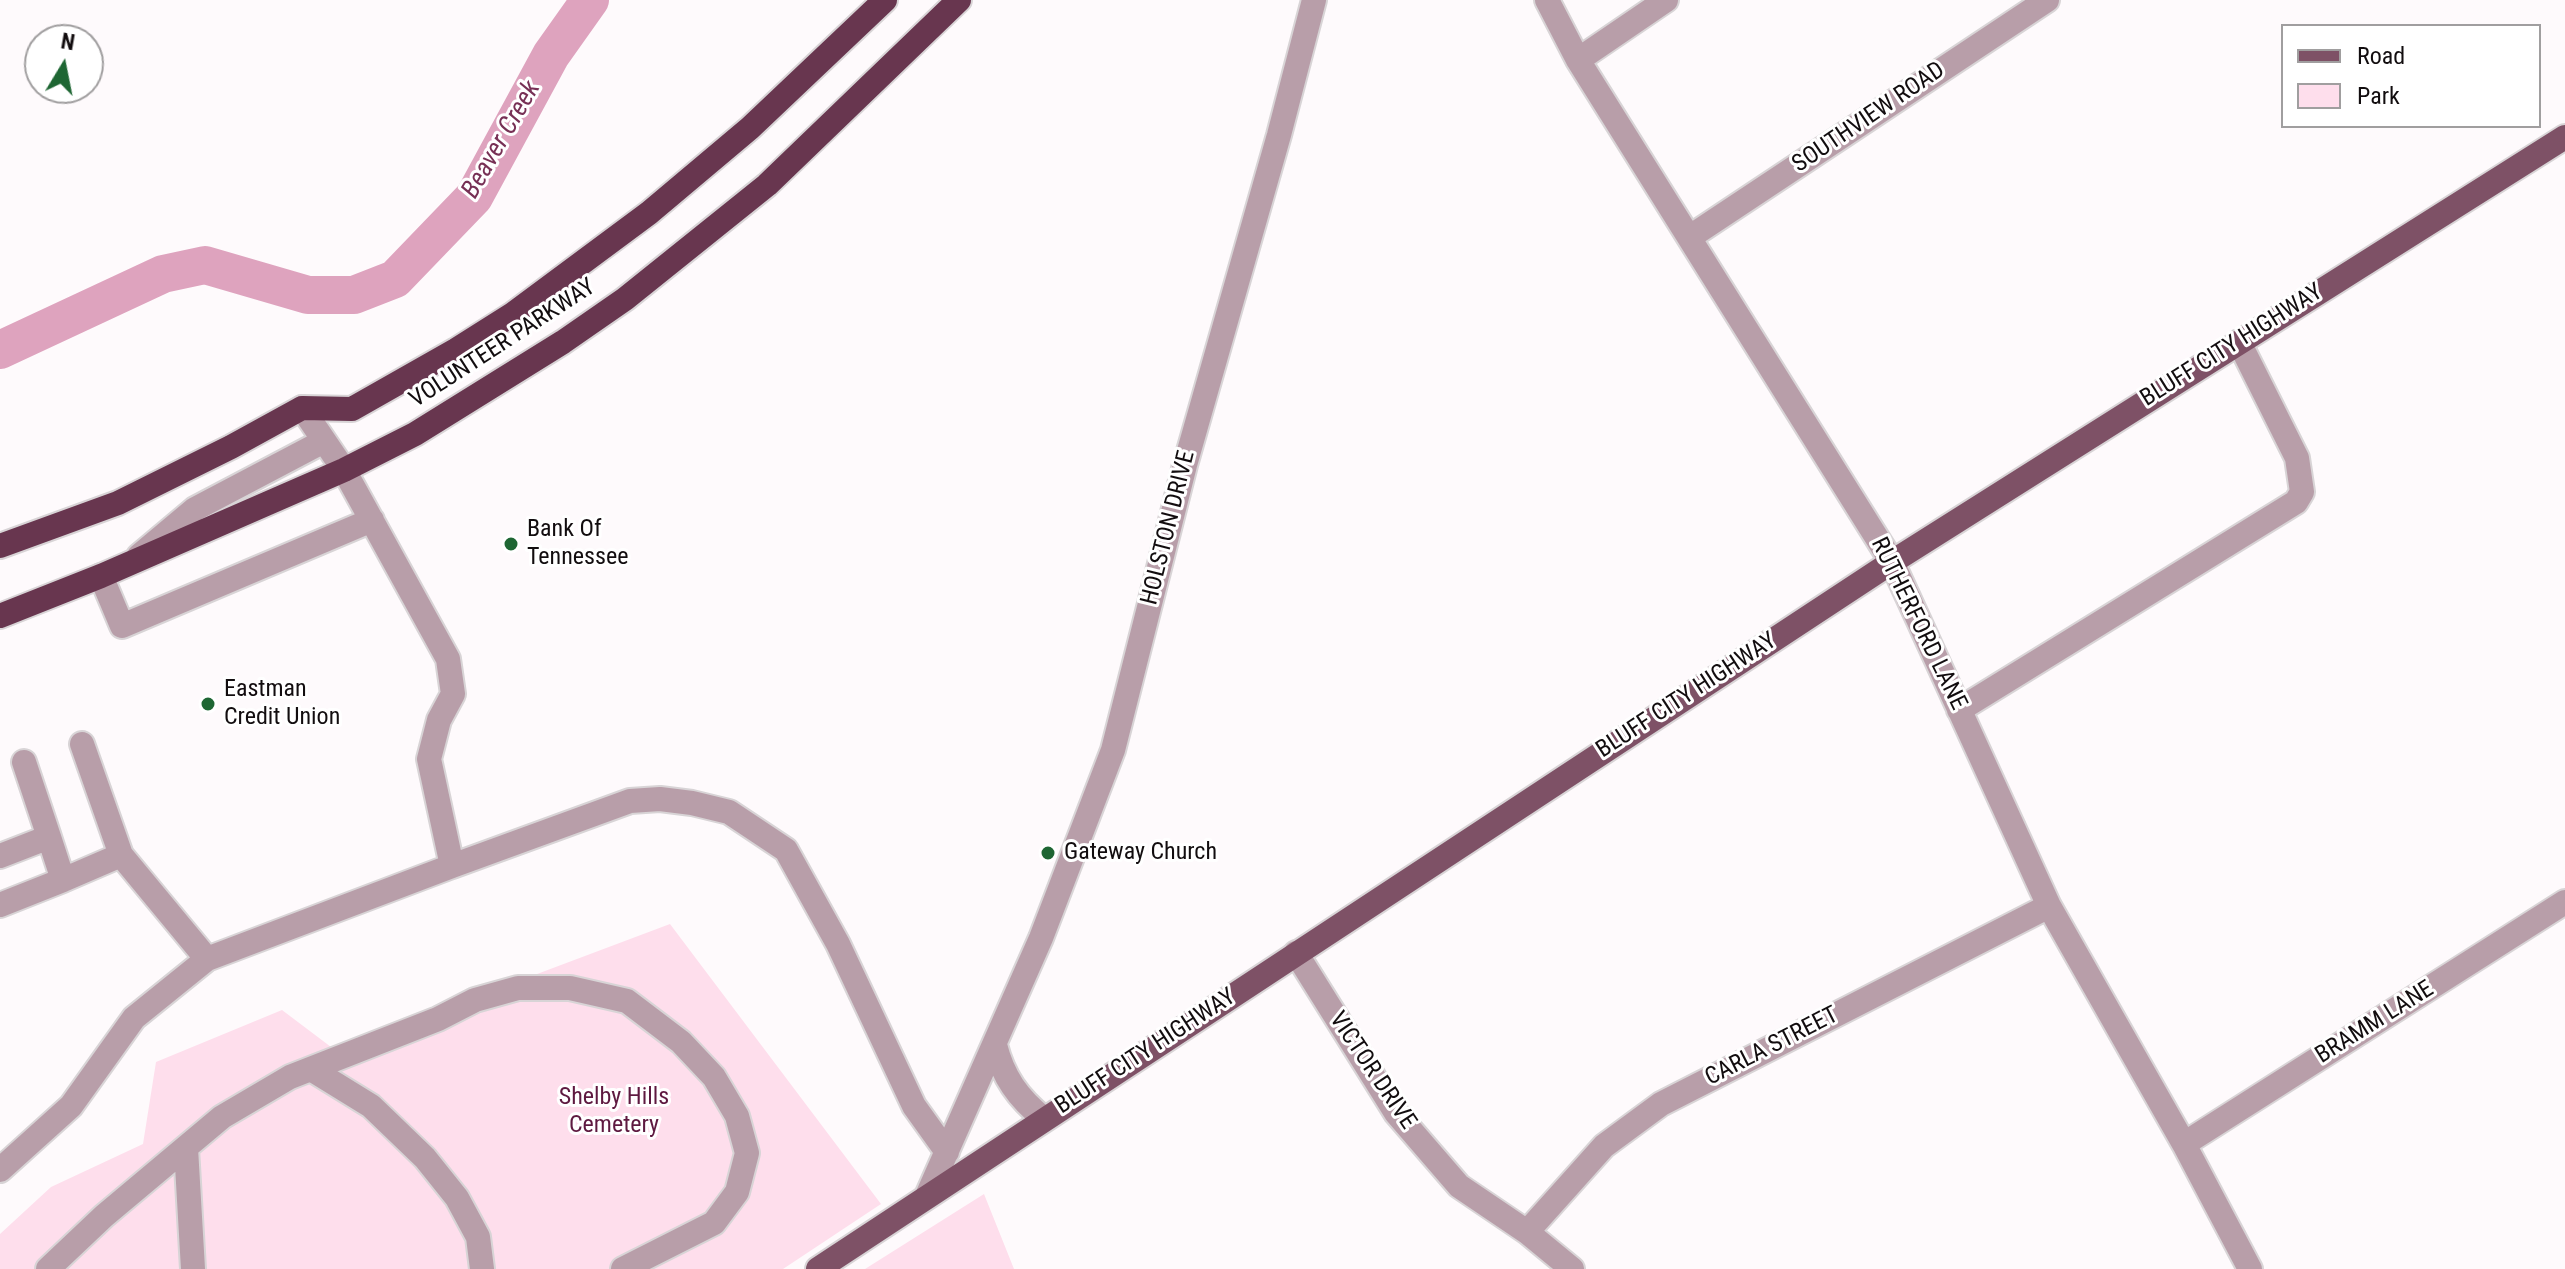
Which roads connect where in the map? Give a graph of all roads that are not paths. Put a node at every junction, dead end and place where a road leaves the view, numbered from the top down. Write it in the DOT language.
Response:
graph roads {
  1 [pos="885,0"];
  2 [pos="959,0"];
  3 [pos="1314,0"];
  4 [pos="1547,0"];
  5 [pos="1666,0"];
  6 [pos="2047,0"];
  7 [pos="1578,60"];
  8 [pos="2565,137"];
  9 [pos="1690,237"];
  10 [pos="2239,342"];
  11 [pos="302,408"];
  12 [pos="324,441"];
  13 [pos="344,470"];
  14 [pos="372,520"];
  15 [pos="0,546"];
  16 [pos="1892,562"];
  17 [pos="131,563"];
  18 [pos="101,576"];
  19 [pos="0,616"];
  20 [pos="1959,710"];
  21 [pos="82,744"];
  22 [pos="24,762"];
  23 [pos="49,837"];
  24 [pos="121,855"];
  25 [pos="0,856"];
  26 [pos="452,866"];
  27 [pos="63,880"];
  28 [pos="2565,902"];
  29 [pos="0,905"];
  30 [pos="2049,906"];
  31 [pos="1296,953"];
  32 [pos="207,959"];
  33 [pos="995,1045"];
  34 [pos="311,1069"];
  35 [pos="1044,1119"];
  36 [pos="2184,1144"];
  37 [pos="186,1148"];
  38 [pos="947,1152"];
  39 [pos="0,1170"];
  40 [pos="927,1196"];
  41 [pos="1527,1232"];
  42 [pos="48,1269"];
  43 [pos="193,1269"];
  44 [pos="482,1269"];
  45 [pos="623,1269"];
  46 [pos="818,1269"];
  47 [pos="1572,1269"];
  48 [pos="2250,1269"];
  1 -- 11 [label="highway, VOLUNTEER PARKWAY"];
  2 -- 13 [label="highway, VOLUNTEER PARKWAY"];
  3 -- 33 [label="street, HOLSTON DRIVE"];
  4 -- 7 [label="street, RUTHERFORD LANE"];
  5 -- 7 [label="street"];
  6 -- 9 [label="street, SOUTHVIEW ROAD"];
  7 -- 9 [label="street, RUTHERFORD LANE"];
  8 -- 10 [label="main road, BLUFF CITY HIGHWAY"];
  9 -- 16 [label="street, RUTHERFORD LANE"];
  10 -- 16 [label="main road, BLUFF CITY HIGHWAY"];
  10 -- 20 [label="street"];
  11 -- 12 [label="street"];
  11 -- 15 [label="highway, VOLUNTEER PARKWAY"];
  12 -- 13 [label="street"];
  12 -- 17 [label="street"];
  13 -- 14 [label="street"];
  13 -- 17 [label="highway, VOLUNTEER PARKWAY"];
  14 -- 18 [label="street"];
  14 -- 26 [label="street"];
  16 -- 20 [label="street, RUTHERFORD LANE"];
  16 -- 31 [label="main road, BLUFF CITY HIGHWAY"];
  17 -- 18 [label="highway, VOLUNTEER PARKWAY"];
  18 -- 19 [label="highway, VOLUNTEER PARKWAY"];
  20 -- 30 [label="street, RUTHERFORD LANE"];
  21 -- 24 [label="street"];
  22 -- 23 [label="street"];
  23 -- 25 [label="street"];
  23 -- 27 [label="street"];
  24 -- 27 [label="street"];
  24 -- 32 [label="street"];
  26 -- 32 [label="street"];
  26 -- 38 [label="street"];
  27 -- 29 [label="street"];
  28 -- 36 [label="street, BRAMM LANE"];
  30 -- 36 [label="street, RUTHERFORD LANE"];
  30 -- 41 [label="street, CARLA STREET"];
  31 -- 35 [label="main road, BLUFF CITY HIGHWAY"];
  31 -- 41 [label="street, VICTOR DRIVE"];
  32 -- 39 [label="street"];
  33 -- 35 [label="street"];
  33 -- 38 [label="street, HOLSTON DRIVE"];
  34 -- 37 [label="street"];
  34 -- 44 [label="street"];
  34 -- 45 [label="street"];
  35 -- 40 [label="main road, BLUFF CITY HIGHWAY"];
  36 -- 48 [label="street, RUTHERFORD LANE"];
  37 -- 42 [label="street"];
  37 -- 43 [label="street"];
  38 -- 40 [label="street, HOLSTON DRIVE"];
  40 -- 46 [label="main road, BLUFF CITY HIGHWAY"];
  41 -- 47 [label="street, VICTOR DRIVE"];
}
